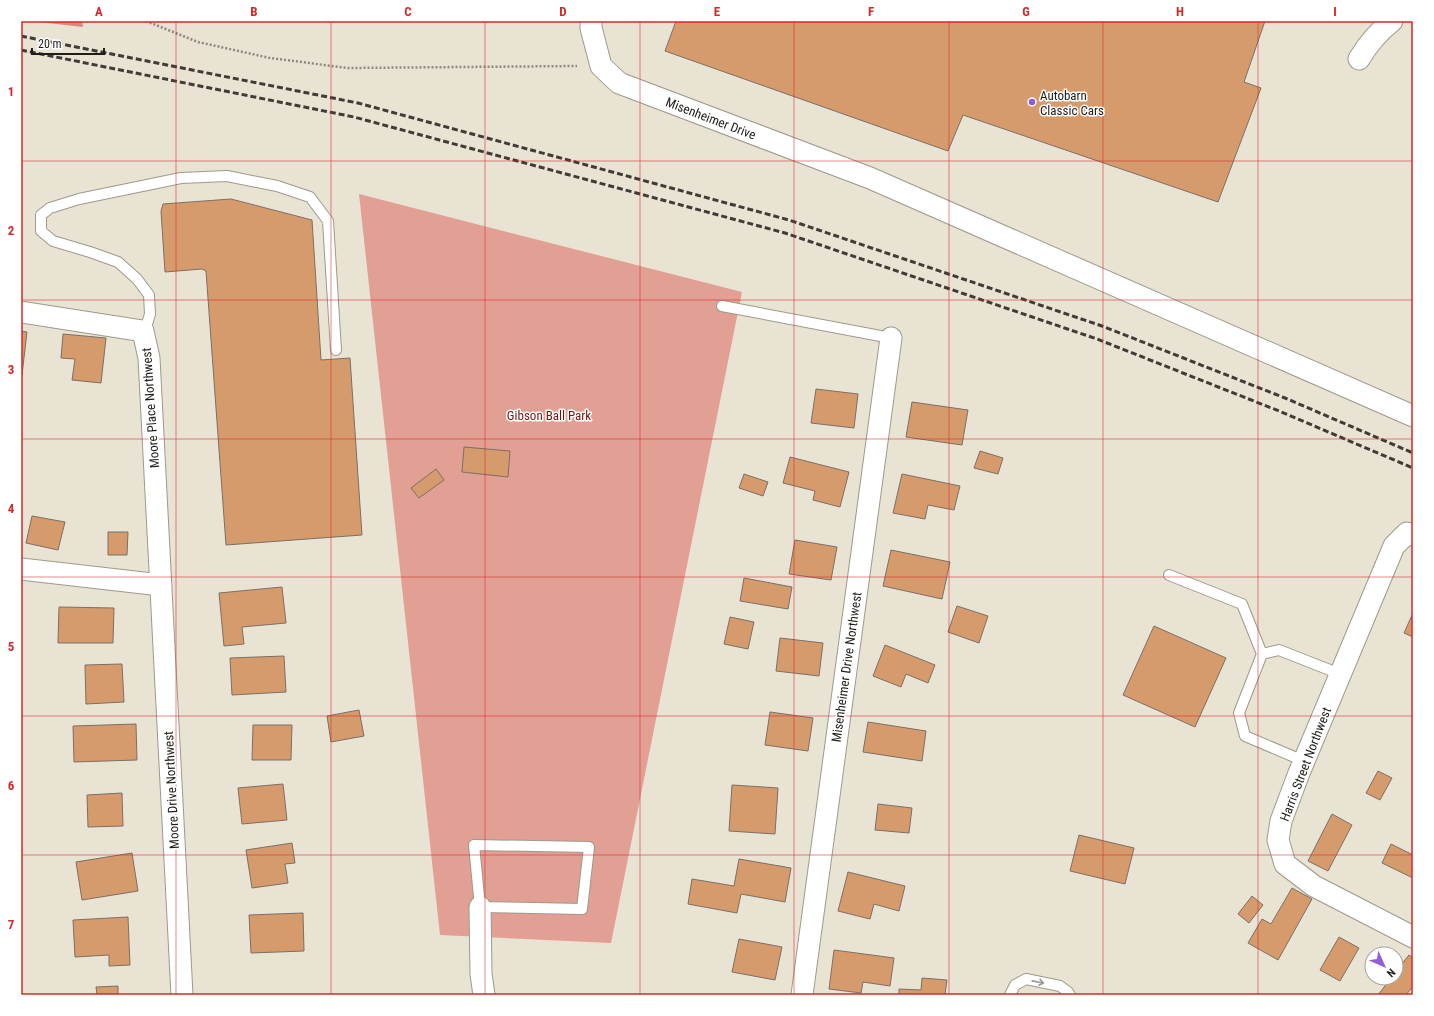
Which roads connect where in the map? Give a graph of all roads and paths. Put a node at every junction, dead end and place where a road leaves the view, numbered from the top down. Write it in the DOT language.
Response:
graph roads {
  1 [pos="146,21"];
  2 [pos="591,21"];
  3 [pos="1392,21"];
  4 [pos="1359,59"];
  5 [pos="601,66"];
  6 [pos="722,306"];
  7 [pos="21,312"];
  8 [pos="142,331"];
  9 [pos="891,338"];
  10 [pos="336,350"];
  11 [pos="1413,416"];
  12 [pos="1410,534"];
  13 [pos="21,569"];
  14 [pos="1168,575"];
  15 [pos="160,585"];
  16 [pos="1262,654"];
  17 [pos="1340,674"];
  18 [pos="1304,761"];
  19 [pos="480,907"];
  20 [pos="1413,937"];
  21 [pos="182,995"];
  22 [pos="484,995"];
  23 [pos="802,995"];
  24 [pos="1010,995"];
  25 [pos="1070,995"];
  1 -- 5 [label="path"];
  2 -- 5 [label="street"];
  3 -- 4 [label="street"];
  5 -- 11 [label="street, Misenheimer Drive"];
  6 -- 9 [label="lane"];
  7 -- 8 [label="street, Moore Place Northwest"];
  8 -- 10 [label="lane"];
  8 -- 15 [label="street, Moore Place Northwest"];
  9 -- 23 [label="street, Misenheimer Drive Northwest"];
  12 -- 17 [label="street, Harris Street Northwest"];
  13 -- 15 [label="street"];
  14 -- 16 [label="lane"];
  15 -- 21 [label="street, Moore Drive Northwest"];
  16 -- 17 [label="lane"];
  16 -- 18 [label="lane"];
  17 -- 18 [label="street, Harris Street Northwest"];
  18 -- 20 [label="street, Harris Street Northwest"];
  19 -- 19 [label="lane"];
  19 -- 22 [label="street"];
  24 -- 25 [label="lane, one-way"];
}
